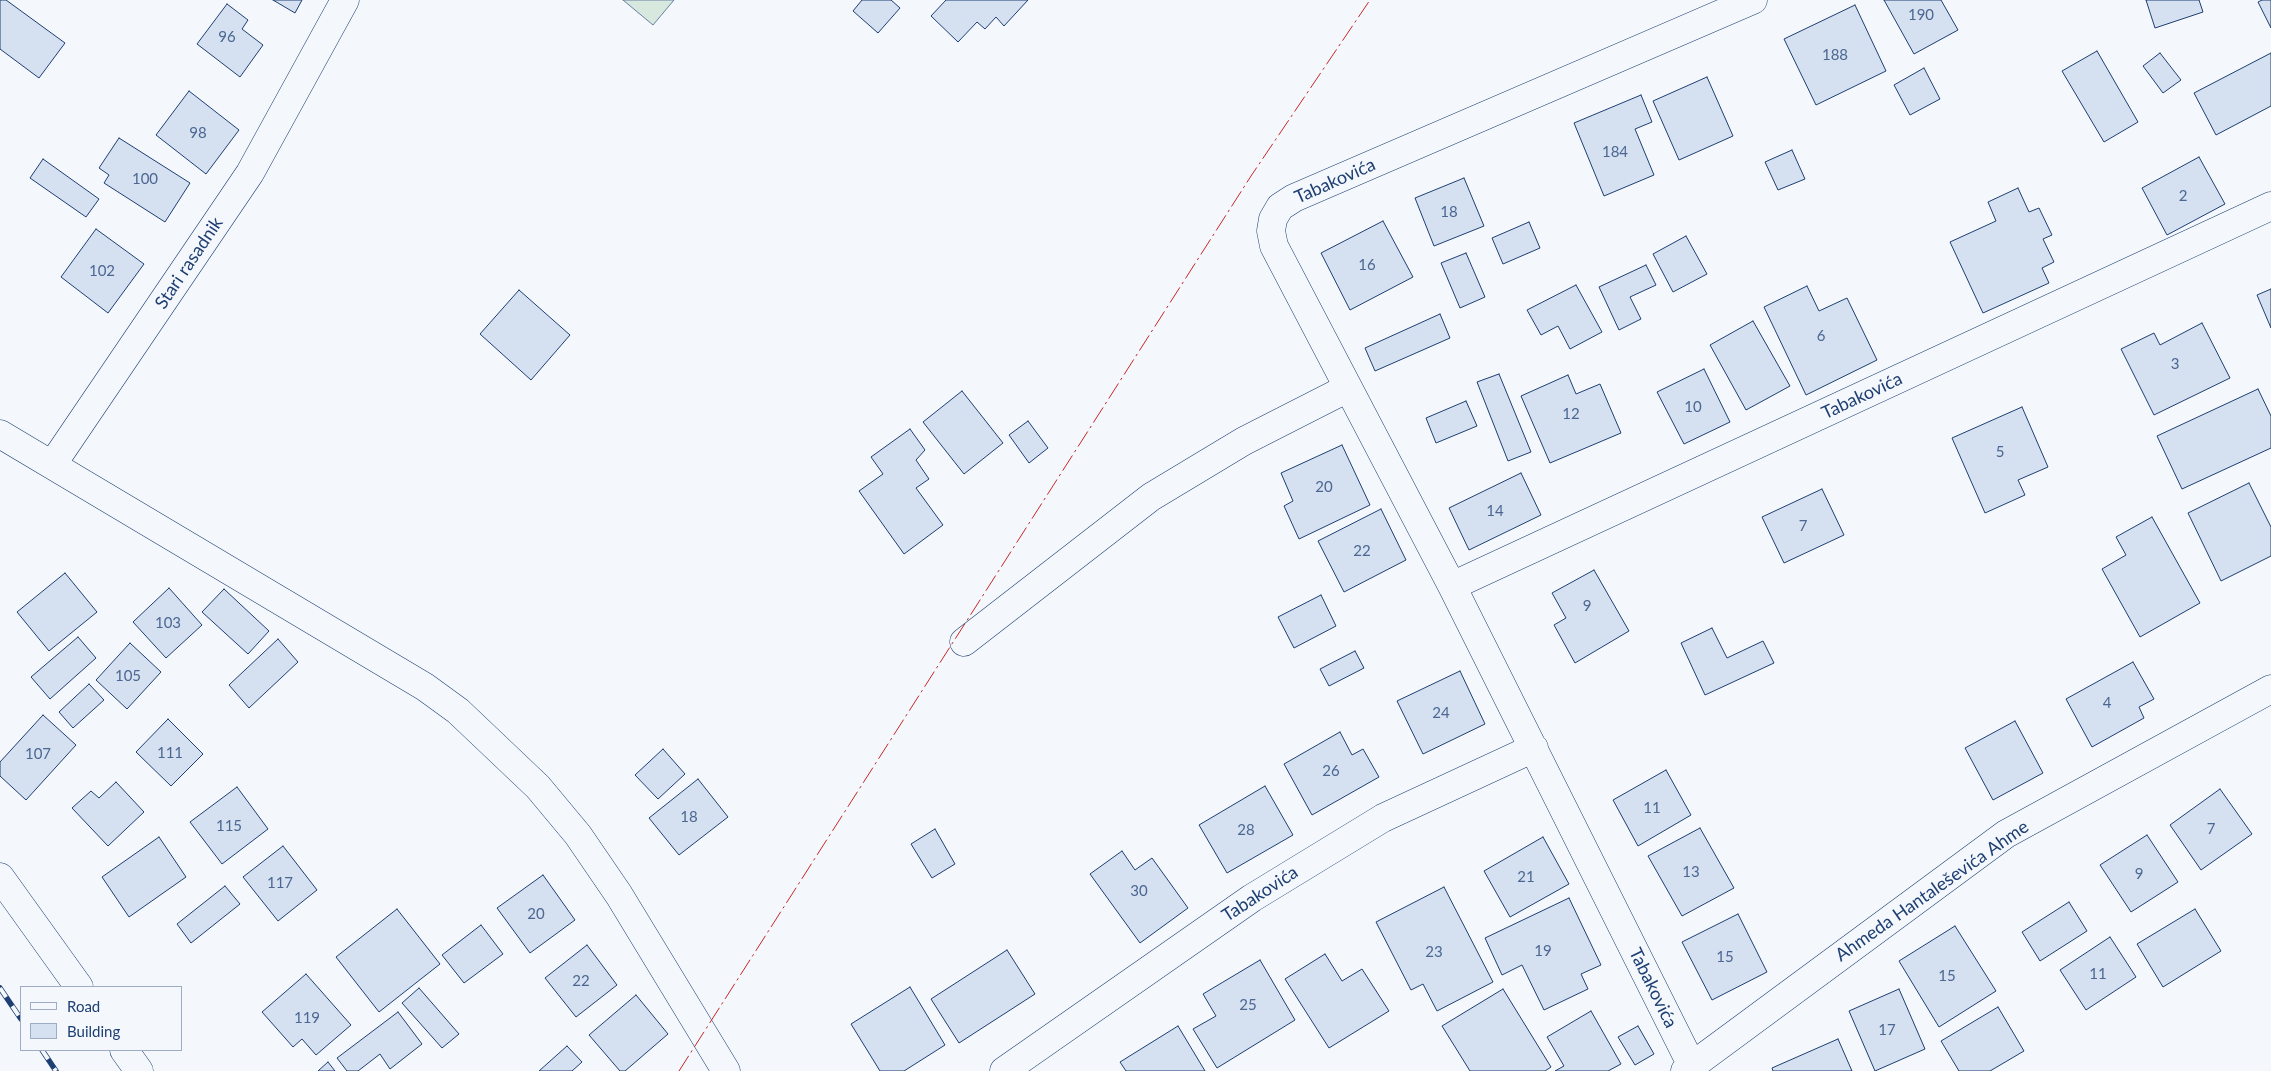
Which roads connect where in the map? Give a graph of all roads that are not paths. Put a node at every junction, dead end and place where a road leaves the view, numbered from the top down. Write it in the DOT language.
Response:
graph roads {
  1 [pos="345,0"];
  2 [pos="1753,0"];
  3 [pos="2271,206"];
  4 [pos="1348,388"];
  5 [pos="0,434"];
  6 [pos="52,466"];
  7 [pos="1452,586"];
  8 [pos="964,642"];
  9 [pos="2271,689"];
  10 [pos="1534,748"];
  11 [pos="0,877"];
  12 [pos="78,986"];
  13 [pos="125,1051"];
  14 [pos="1688,1069"];
  15 [pos="140,1071"];
  16 [pos="726,1071"];
  17 [pos="1004,1071"];
  1 -- 6 [label="street, Stari rasadnik"];
  2 -- 4 [label="street, Tabakovića"];
  3 -- 7 [label="street, Tabakovića"];
  4 -- 7 [label="street, Tabakovića"];
  4 -- 8 [label="street"];
  5 -- 6 [label="street"];
  6 -- 16 [label="street"];
  7 -- 10 [label="street, Tabakovića"];
  9 -- 14 [label="street, Ahmeda Hantaleševića Ahme"];
  10 -- 14 [label="street, Tabakovića"];
  10 -- 17 [label="street, Tabakovića"];
  11 -- 12 [label="street"];
  13 -- 15 [label="street"];
}
